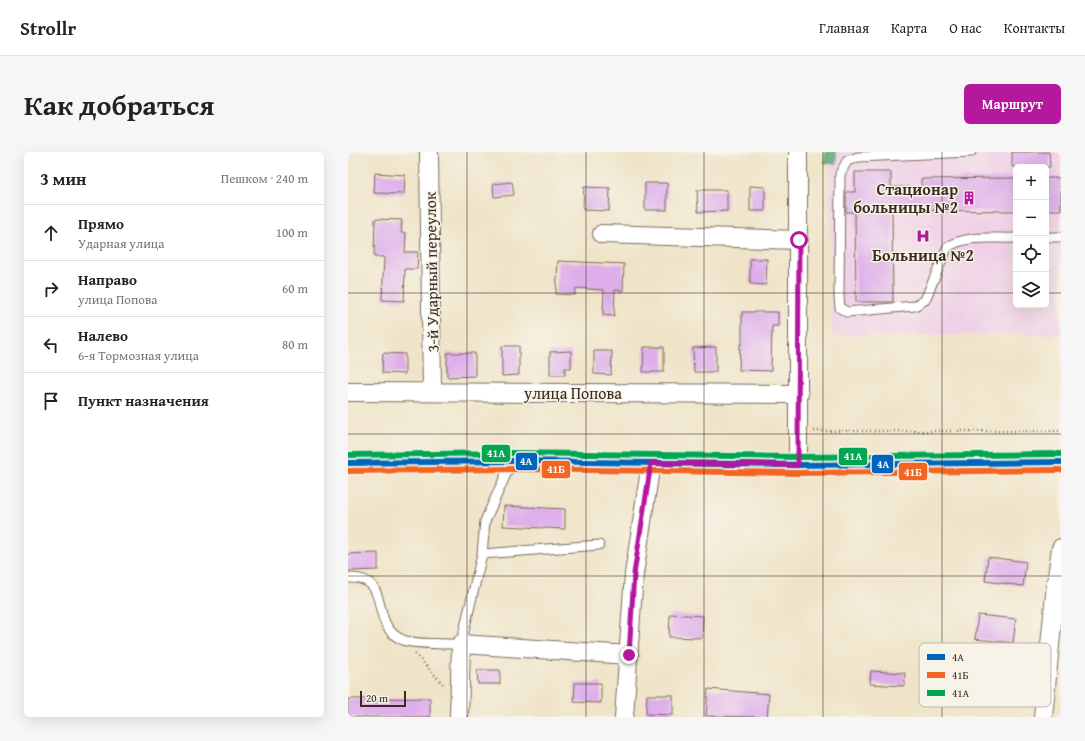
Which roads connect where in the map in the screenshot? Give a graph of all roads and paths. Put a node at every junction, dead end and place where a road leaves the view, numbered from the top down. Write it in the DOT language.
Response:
graph roads {
  1 [pos="429,152"];
  2 [pos="798,152"];
  3 [pos="971,152"];
  4 [pos="602,234"];
  5 [pos="1061,237"];
  6 [pos="1013,238"];
  7 [pos="1049,238"];
  8 [pos="799,240"];
  9 [pos="348,392"];
  10 [pos="432,392"];
  11 [pos="798,394"];
  12 [pos="798,431"];
  13 [pos="1061,432"];
  14 [pos="512,461"];
  15 [pos="1061,462"];
  16 [pos="348,463"];
  17 [pos="651,463"];
  18 [pos="798,465"];
  19 [pos="599,545"];
  20 [pos="1061,548"];
  21 [pos="482,554"];
  22 [pos="348,578"];
  23 [pos="403,641"];
  24 [pos="1050,643"];
  25 [pos="461,644"];
  26 [pos="629,655"];
  27 [pos="1044,707"];
  28 [pos="459,708"];
  29 [pos="624,717"];
  30 [pos="1043,717"];
  1 -- 10 [label="street, 3-й Ударный переулок"];
  2 -- 8 [label="street"];
  3 -- 6 [label="lane"];
  4 -- 8 [label="street"];
  5 -- 7 [label="lane"];
  8 -- 11 [label="street"];
  9 -- 10 [label="street, улица Попова"];
  10 -- 11 [label="street, улица Попова"];
  11 -- 12 [label="street"];
  12 -- 13 [label="path"];
  12 -- 18 [label="street"];
  14 -- 16 [label="street"];
  14 -- 17 [label="street"];
  14 -- 21 [label="lane"];
  15 -- 18 [label="street"];
  17 -- 18 [label="street"];
  17 -- 26 [label="street"];
  19 -- 21 [label="lane"];
  20 -- 24 [label="street"];
  21 -- 25 [label="lane"];
  22 -- 23 [label="lane"];
  23 -- 25 [label="lane"];
  23 -- 28 [label="path"];
  25 -- 26 [label="street"];
  25 -- 28 [label="street"];
  26 -- 29 [label="street"];
  27 -- 30 [label="street"];
}
